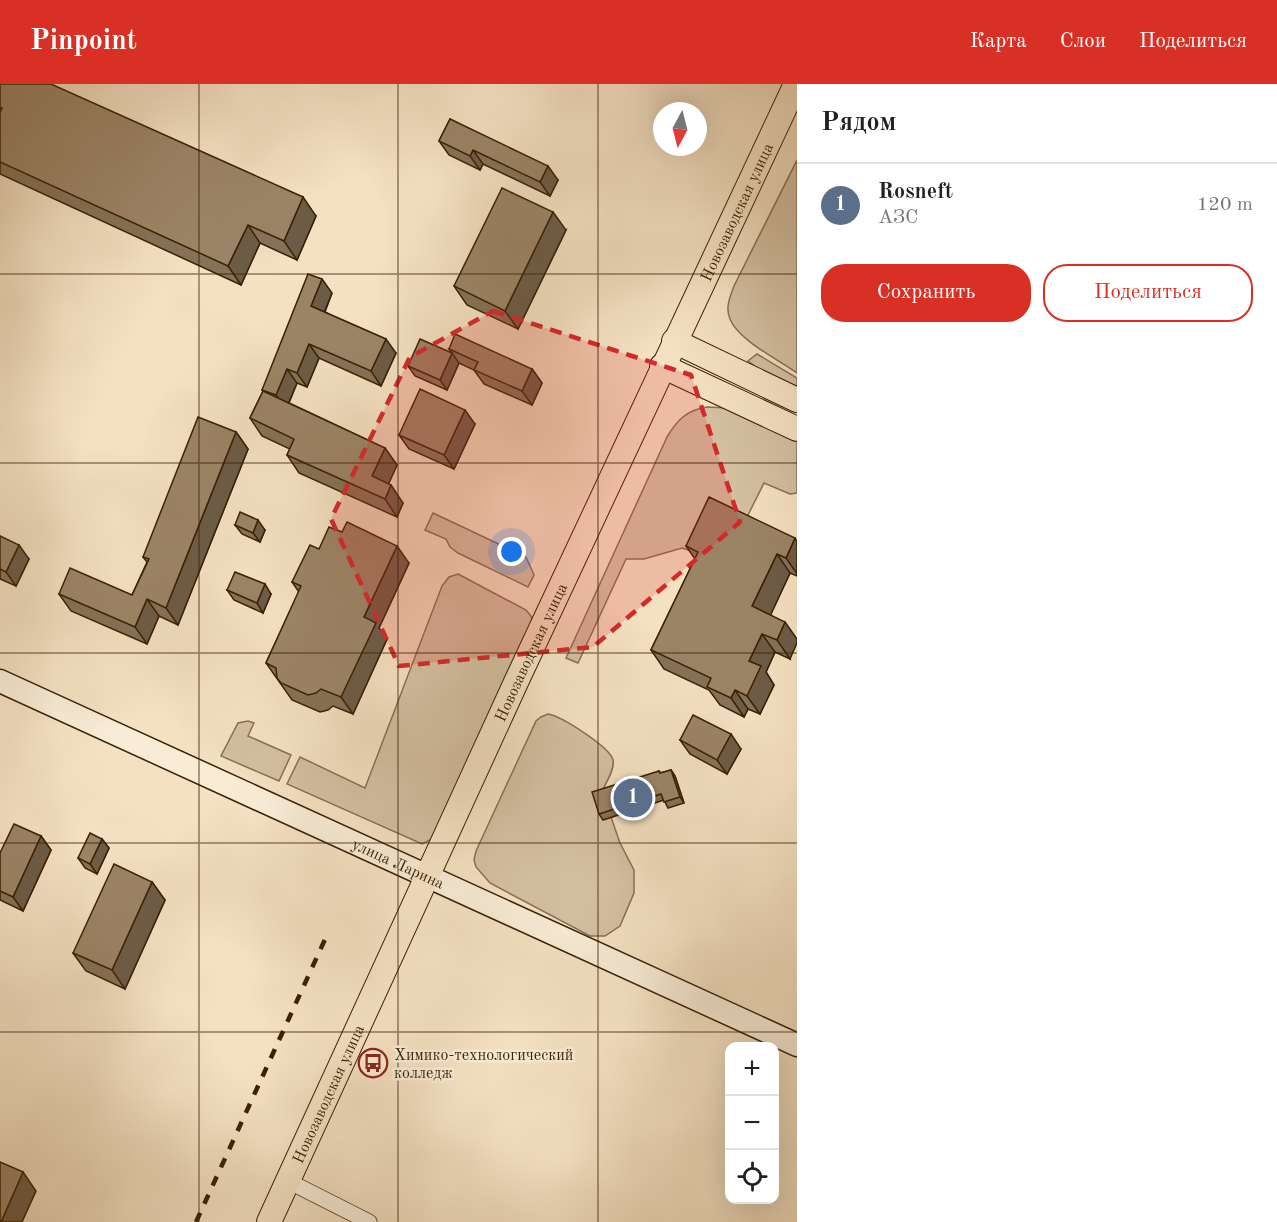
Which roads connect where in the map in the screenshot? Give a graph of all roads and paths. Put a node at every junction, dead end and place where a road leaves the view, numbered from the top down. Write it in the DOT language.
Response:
graph roads {
  1 [pos="796,84"];
  2 [pos="674,342"];
  3 [pos="663,366"];
  4 [pos="748,377"];
  5 [pos="734,400"];
  6 [pos="797,400"];
  7 [pos="797,429"];
  8 [pos="0,681"];
  9 [pos="428,878"];
  10 [pos="797,1045"];
  11 [pos="288,1181"];
  12 [pos="269,1222"];
  13 [pos="369,1222"];
  1 -- 2 [label="main road, Новозаводская улица"];
  2 -- 3 [label="main road, Новозаводская улица"];
  2 -- 4 [label="main road"];
  3 -- 5 [label="main road"];
  3 -- 9 [label="main road, Новозаводская улица"];
  4 -- 5 [label="main road"];
  4 -- 6 [label="main road"];
  5 -- 7 [label="main road"];
  8 -- 9 [label="street, улица Ларина"];
  9 -- 10 [label="street, улица Ларина"];
  9 -- 11 [label="main road, Новозаводская улица"];
  11 -- 12 [label="main road, Новозаводская улица"];
  11 -- 13 [label="street"];
}
